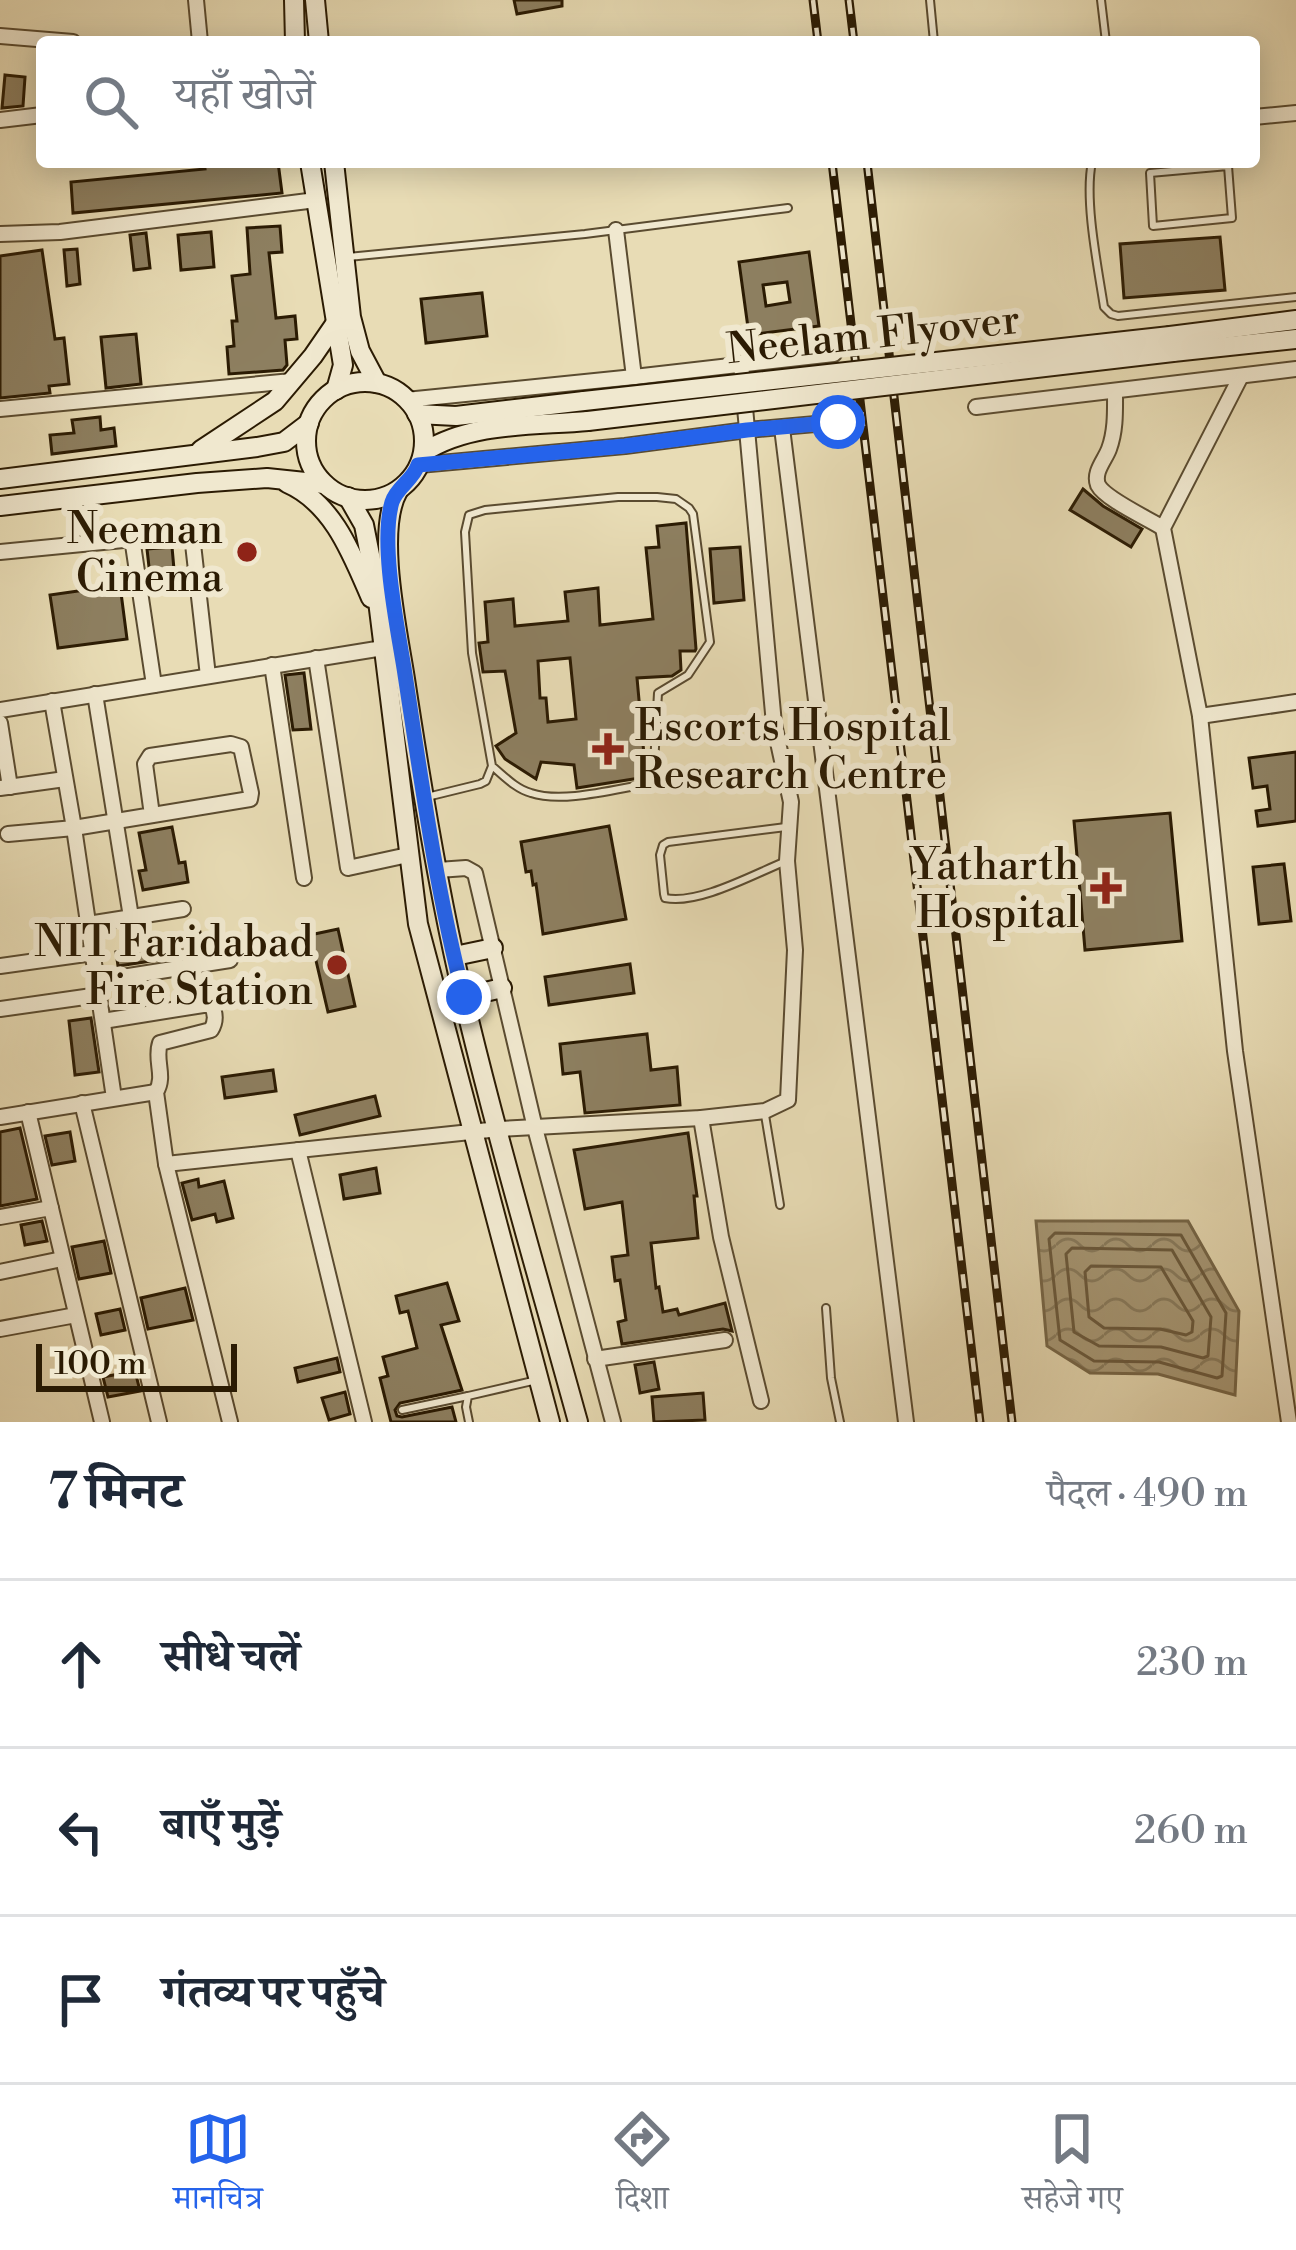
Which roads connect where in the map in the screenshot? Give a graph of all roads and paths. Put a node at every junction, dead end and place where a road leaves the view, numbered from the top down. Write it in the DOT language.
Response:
graph roads {
  1 [pos="196,0"];
  2 [pos="293,0"];
  3 [pos="316,0"];
  4 [pos="930,0"];
  5 [pos="1101,0"];
  6 [pos="0,36"];
  7 [pos="199,36"];
  8 [pos="295,36"];
  9 [pos="319,36"];
  10 [pos="933,36"];
  11 [pos="1105,36"];
  12 [pos="36,39"];
  13 [pos="1296,113"];
  14 [pos="36,116"];
  15 [pos="1260,116"];
  16 [pos="0,120"];
  17 [pos="311,168"];
  18 [pos="335,168"];
  19 [pos="1091,168"];
  20 [pos="1193,168"];
  21 [pos="1227,168"];
  22 [pos="316,200"];
  23 [pos="788,208"];
  24 [pos="616,230"];
  25 [pos="0,234"];
  26 [pos="345,258"];
  27 [pos="1296,297"];
  28 [pos="1296,320"];
  29 [pos="335,324"];
  30 [pos="1296,339"];
  31 [pos="1172,344"];
  32 [pos="834,354"];
  33 [pos="741,364"];
  34 [pos="1296,369"];
  35 [pos="1241,376"];
  36 [pos="634,377"];
  37 [pos="292,381"];
  38 [pos="377,383"];
  39 [pos="336,390"];
  40 [pos="1115,391"];
  41 [pos="412,407"];
  42 [pos="976,407"];
  43 [pos="0,409"];
  44 [pos="586,411"];
  45 [pos="846,418"];
  46 [pos="308,423"];
  47 [pos="782,428"];
  48 [pos="747,430"];
  49 [pos="191,455"];
  50 [pos="421,458"];
  51 [pos="0,478"];
  52 [pos="278,479"];
  53 [pos="325,484"];
  54 [pos="398,491"];
  55 [pos="348,497"];
  56 [pos="0,506"];
  57 [pos="1163,528"];
  58 [pos="132,538"];
  59 [pos="0,552"];
  60 [pos="380,619"];
  61 [pos="383,648"];
  62 [pos="316,658"];
  63 [pos="272,665"];
  64 [pos="208,676"];
  65 [pos="154,685"];
  66 [pos="95,694"];
  67 [pos="52,701"];
  68 [pos="1296,702"];
  69 [pos="0,710"];
  70 [pos="1200,716"];
  71 [pos="0,723"];
  72 [pos="492,766"];
  73 [pos="65,779"];
  74 [pos="5,787"];
  75 [pos="424,798"];
  76 [pos="152,814"];
  77 [pos="115,821"];
  78 [pos="790,827"];
  79 [pos="74,829"];
  80 [pos="8,833"];
  81 [pos="408,855"];
  82 [pos="787,861"];
  83 [pos="304,878"];
  84 [pos="439,878"];
  85 [pos="413,890"];
  86 [pos="183,909"];
  87 [pos="131,917"];
  88 [pos="88,925"];
  89 [pos="493,948"];
  90 [pos="92,953"];
  91 [pos="455,956"];
  92 [pos="230,960"];
  93 [pos="0,966"];
  94 [pos="98,988"];
  95 [pos="502,988"];
  96 [pos="464,997"];
  97 [pos="0,1009"];
  98 [pos="104,1021"];
  99 [pos="156,1092"];
  100 [pos="114,1098"];
  101 [pos="82,1103"];
  102 [pos="28,1112"];
  103 [pos="765,1112"];
  104 [pos="0,1117"];
  105 [pos="700,1118"];
  106 [pos="535,1128"];
  107 [pos="499,1129"];
  108 [pos="475,1132"];
  109 [pos="298,1150"];
  110 [pos="166,1164"];
  111 [pos="780,1205"];
  112 [pos="51,1208"];
  113 [pos="0,1217"];
  114 [pos="62,1259"];
  115 [pos="0,1272"];
  116 [pos="826,1308"];
  117 [pos="76,1316"];
  118 [pos="0,1329"];
  119 [pos="725,1340"];
  120 [pos="595,1359"];
  121 [pos="538,1380"];
  122 [pos="468,1396"];
  123 [pos="760,1401"];
  124 [pos="402,1410"];
  125 [pos="545,1421"];
  126 [pos="102,1422"];
  127 [pos="158,1422"];
  128 [pos="230,1422"];
  129 [pos="364,1422"];
  130 [pos="470,1422"];
  131 [pos="578,1422"];
  132 [pos="613,1422"];
  133 [pos="840,1422"];
  134 [pos="906,1422"];
  135 [pos="1289,1422"];
  1 -- 7 [label="street"];
  2 -- 8 [label="street"];
  3 -- 9 [label="street"];
  4 -- 10 [label="lane"];
  5 -- 11 [label="lane"];
  6 -- 12 [label="street"];
  13 -- 15 [label="street"];
  14 -- 16 [label="street"];
  17 -- 22 [label="street"];
  18 -- 26 [label="street"];
  19 -- 27 [label="lane"];
  20 -- 21 [label="lane"];
  22 -- 25 [label="street"];
  22 -- 29 [label="street"];
  23 -- 24 [label="lane"];
  24 -- 26 [label="lane"];
  24 -- 36 [label="street"];
  26 -- 38 [label="street"];
  28 -- 31 [label="street"];
  29 -- 37 [label="street"];
  29 -- 39 [label="street"];
  30 -- 31 [label="street"];
  31 -- 44 [label="street, Neelam Flyover, bridge"];
  32 -- 33 [label="street"];
  33 -- 36 [label="street"];
  33 -- 48 [label="street"];
  34 -- 35 [label="street"];
  35 -- 40 [label="street"];
  35 -- 57 [label="street"];
  36 -- 41 [label="street"];
  37 -- 43 [label="street"];
  37 -- 49 [label="street"];
  38 -- 39 [label="street"];
  38 -- 41 [label="street"];
  39 -- 46 [label="street"];
  40 -- 42 [label="street"];
  40 -- 57 [label="street"];
  41 -- 44 [label="street"];
  41 -- 50 [label="street"];
  44 -- 50 [label="street"];
  45 -- 47 [label="street"];
  46 -- 49 [label="street"];
  46 -- 53 [label="street"];
  47 -- 48 [label="street"];
  47 -- 134 [label="street"];
  48 -- 50 [label="street"];
  48 -- 78 [label="street"];
  49 -- 51 [label="street"];
  50 -- 54 [label="street"];
  52 -- 53 [label="street"];
  52 -- 56 [label="street"];
  52 -- 60 [label="street"];
  53 -- 55 [label="street"];
  54 -- 55 [label="street"];
  54 -- 75 [label="street"];
  55 -- 60 [label="street"];
  57 -- 70 [label="street"];
  58 -- 59 [label="street"];
  58 -- 64 [label="street"];
  58 -- 65 [label="street"];
  60 -- 61 [label="street"];
  61 -- 62 [label="street"];
  61 -- 81 [label="street"];
  62 -- 63 [label="street"];
  62 -- 81 [label="street"];
  63 -- 64 [label="street"];
  63 -- 83 [label="street"];
  64 -- 65 [label="street"];
  65 -- 66 [label="street"];
  66 -- 67 [label="street"];
  66 -- 77 [label="street"];
  67 -- 69 [label="street"];
  67 -- 73 [label="street"];
  68 -- 70 [label="street"];
  70 -- 135 [label="street"];
  71 -- 74 [label="street"];
  72 -- 72 [label="lane"];
  72 -- 75 [label="lane"];
  73 -- 74 [label="street"];
  73 -- 79 [label="street"];
  75 -- 84 [label="street"];
  76 -- 76 [label="street"];
  76 -- 77 [label="street"];
  77 -- 79 [label="street"];
  77 -- 87 [label="street"];
  78 -- 82 [label="street"];
  78 -- 82 [label="lane"];
  79 -- 80 [label="street"];
  79 -- 88 [label="street"];
  81 -- 85 [label="street"];
  82 -- 103 [label="street"];
  84 -- 85 [label="street"];
  84 -- 89 [label="street"];
  84 -- 91 [label="street"];
  85 -- 108 [label="street"];
  86 -- 87 [label="street"];
  87 -- 88 [label="street"];
  88 -- 90 [label="street"];
  89 -- 91 [label="street"];
  89 -- 95 [label="street"];
  90 -- 93 [label="street"];
  90 -- 94 [label="street"];
  91 -- 96 [label="street"];
  92 -- 94 [label="street"];
  94 -- 97 [label="street"];
  94 -- 98 [label="street"];
  95 -- 96 [label="street"];
  95 -- 106 [label="street"];
  96 -- 107 [label="street"];
  98 -- 99 [label="street"];
  98 -- 100 [label="street"];
  99 -- 100 [label="street"];
  99 -- 110 [label="street"];
  100 -- 101 [label="street"];
  101 -- 102 [label="street"];
  101 -- 127 [label="street"];
  102 -- 104 [label="street"];
  102 -- 112 [label="street"];
  103 -- 105 [label="street"];
  103 -- 111 [label="lane"];
  105 -- 106 [label="street"];
  105 -- 123 [label="street"];
  106 -- 107 [label="street"];
  106 -- 120 [label="street"];
  107 -- 108 [label="street"];
  107 -- 131 [label="street"];
  108 -- 109 [label="street"];
  108 -- 121 [label="street"];
  109 -- 110 [label="street"];
  109 -- 129 [label="street"];
  110 -- 128 [label="street"];
  112 -- 113 [label="street"];
  112 -- 114 [label="street"];
  114 -- 115 [label="street"];
  114 -- 117 [label="street"];
  116 -- 133 [label="lane"];
  117 -- 118 [label="street"];
  117 -- 126 [label="street"];
  119 -- 120 [label="street"];
  120 -- 132 [label="street"];
  121 -- 122 [label="lane"];
  121 -- 125 [label="street"];
  122 -- 124 [label="lane"];
  122 -- 130 [label="lane"];
}
